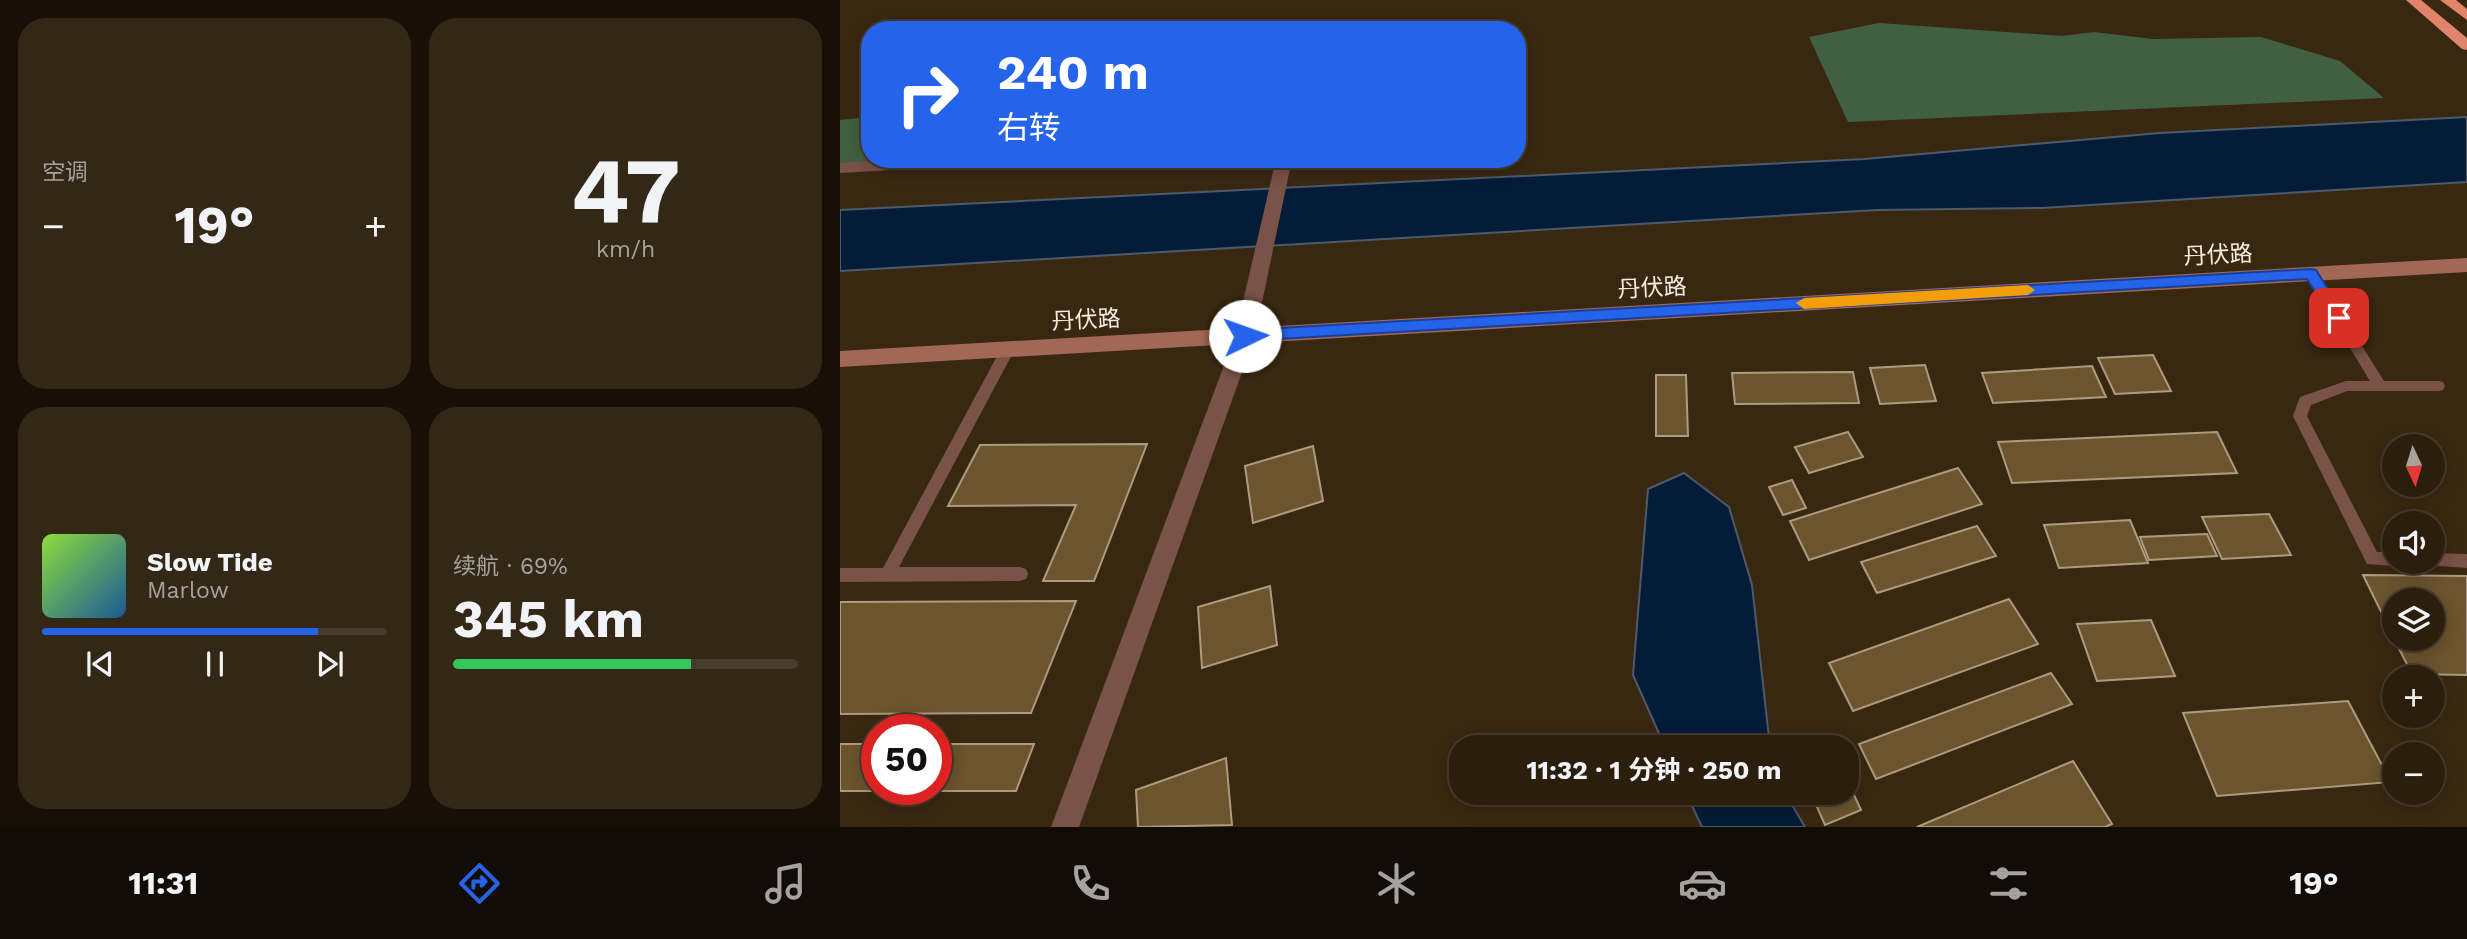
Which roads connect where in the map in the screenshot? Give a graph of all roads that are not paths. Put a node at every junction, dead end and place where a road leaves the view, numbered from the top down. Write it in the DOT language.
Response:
graph roads {
  1 [pos="2413,0"];
  2 [pos="2447,0"];
  3 [pos="2467,16"];
  4 [pos="2467,46"];
  5 [pos="861,167"];
  6 [pos="840,168"];
  7 [pos="1282,168"];
  8 [pos="2467,265"];
  9 [pos="2311,274"];
  10 [pos="1245,336"];
  11 [pos="1008,349"];
  12 [pos="840,359"];
  13 [pos="2380,386"];
  14 [pos="2438,386"];
  15 [pos="2382,559"];
  16 [pos="2445,560"];
  17 [pos="2467,561"];
  18 [pos="1020,574"];
  19 [pos="840,575"];
  20 [pos="887,575"];
  21 [pos="1065,827"];
  1 -- 4 [label="highway"];
  2 -- 3 [label="highway"];
  5 -- 6 [label="street"];
  7 -- 10 [label="street"];
  8 -- 9 [label="main road, 丹伏路"];
  9 -- 10 [label="main road, 丹伏路"];
  9 -- 13 [label="lane"];
  10 -- 11 [label="main road, 丹伏路"];
  10 -- 21 [label="street"];
  11 -- 12 [label="main road, 丹伏路"];
  11 -- 20 [label="lane"];
  13 -- 14 [label="lane"];
  13 -- 15 [label="lane"];
  16 -- 17 [label="lane"];
  18 -- 20 [label="lane"];
  19 -- 20 [label="lane"];
}
